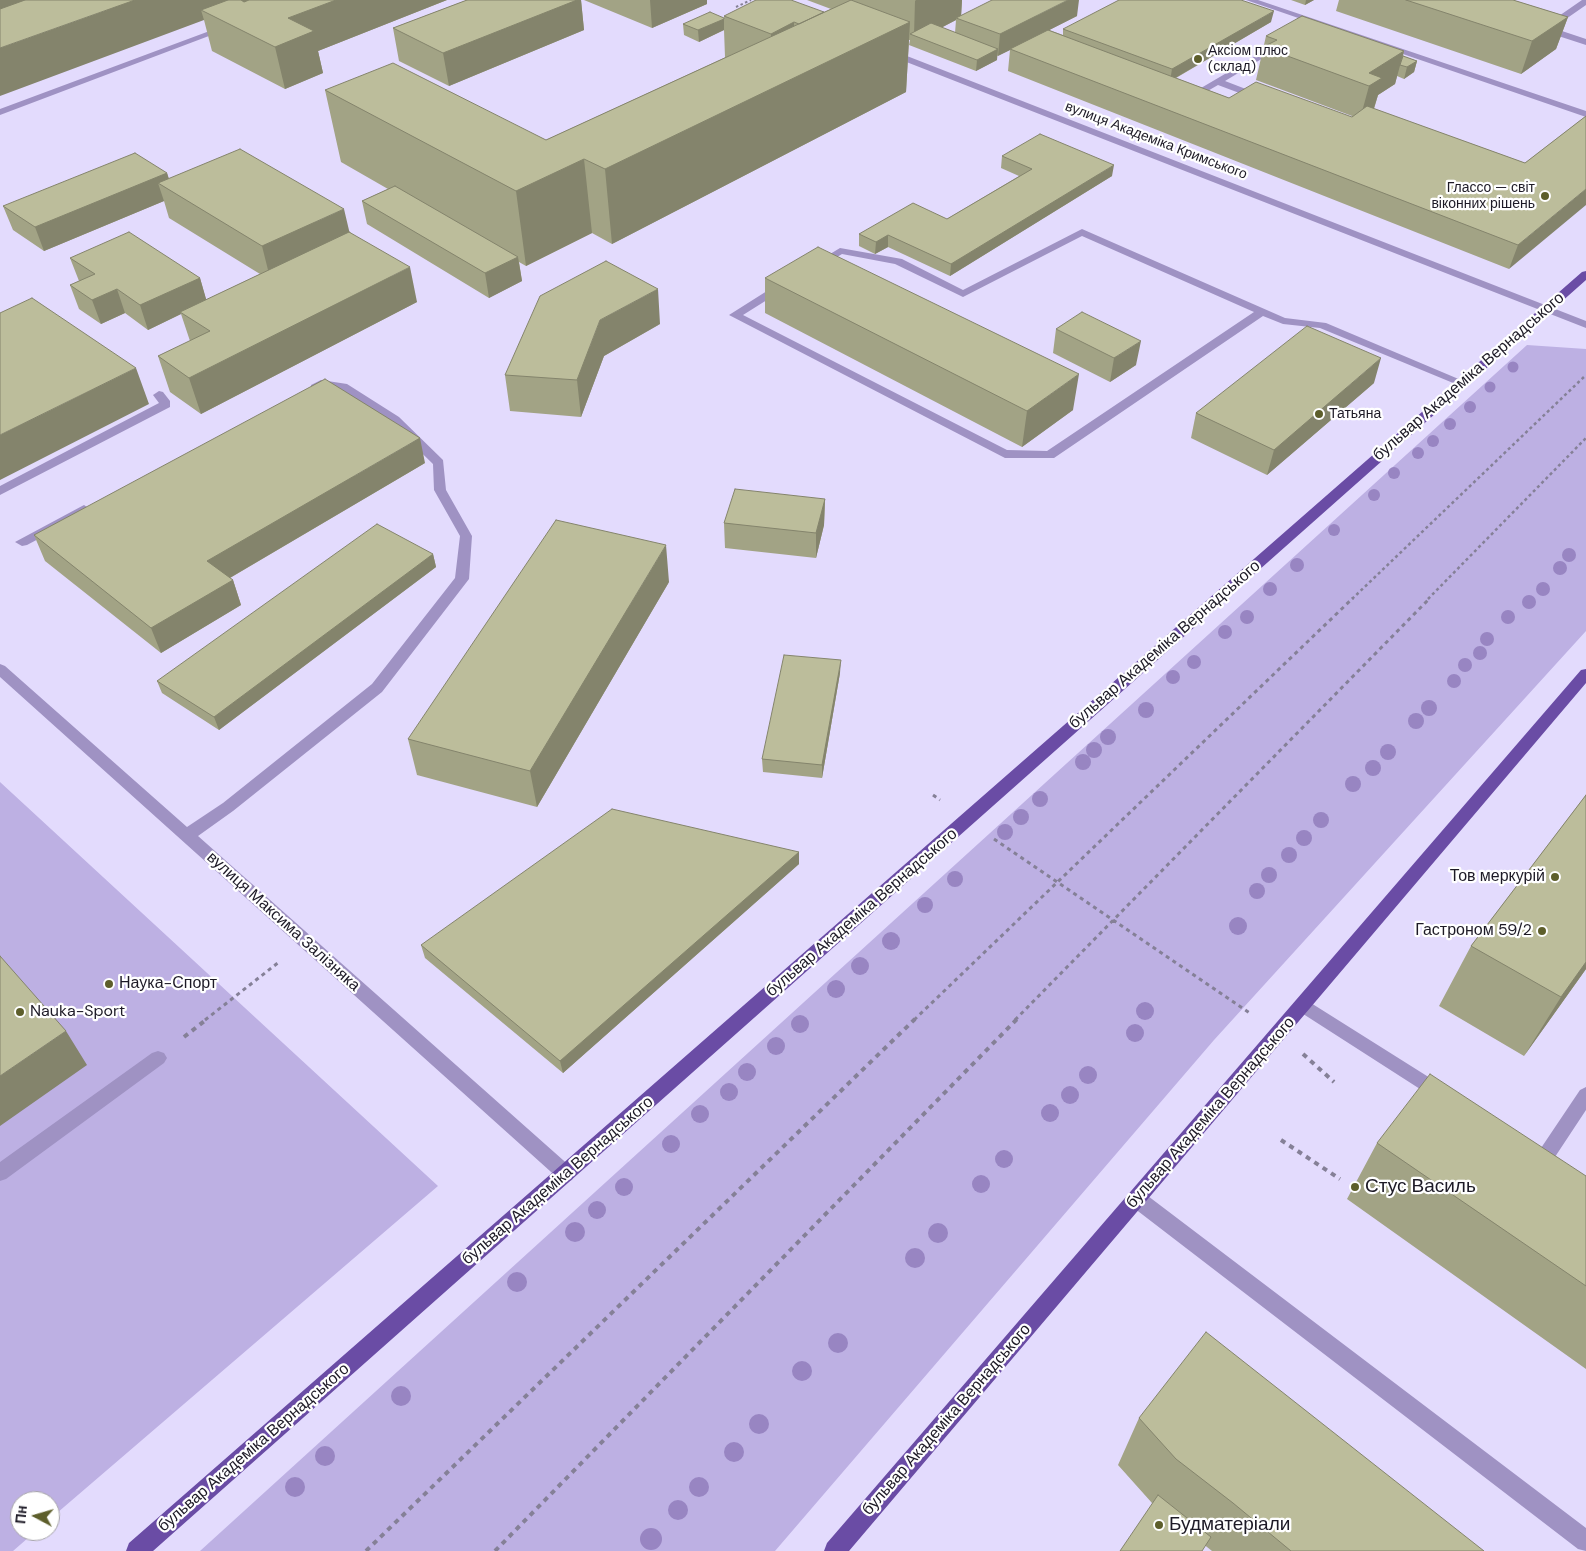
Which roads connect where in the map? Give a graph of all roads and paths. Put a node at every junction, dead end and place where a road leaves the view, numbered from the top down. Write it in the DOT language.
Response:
graph roads {
  1 [pos="751,0"];
  2 [pos="1250,0"];
  3 [pos="1586,1"];
  4 [pos="736,7"];
  5 [pos="1320,22"];
  6 [pos="236,24"];
  7 [pos="1302,32"];
  8 [pos="1286,42"];
  9 [pos="1586,42"];
  10 [pos="881,49"];
  11 [pos="1218,82"];
  12 [pos="1178,96"];
  13 [pos="1270,101"];
  14 [pos="0,112"];
  15 [pos="1586,114"];
  16 [pos="808,271"];
  17 [pos="1586,274"];
  18 [pos="792,281"];
  19 [pos="1546,308"];
  20 [pos="1262,312"];
  21 [pos="1586,325"];
  22 [pos="1586,375"];
  23 [pos="1462,383"];
  24 [pos="303,393"];
  25 [pos="159,395"];
  26 [pos="1586,438"];
  27 [pos="0,491"];
  28 [pos="92,504"];
  29 [pos="22,542"];
  30 [pos="0,669"];
  31 [pos="1586,674"];
  32 [pos="933,795"];
  33 [pos="968,820"];
  34 [pos="186,836"];
  35 [pos="1056,882"];
  36 [pos="1112,920"];
  37 [pos="305,941"];
  38 [pos="1303,1004"];
  39 [pos="1280,1033"];
  40 [pos="158,1058"];
  41 [pos="1334,1082"];
  42 [pos="1586,1095"];
  43 [pos="1451,1100"];
  44 [pos="1281,1140"];
  45 [pos="1526,1149"];
  46 [pos="0,1173"];
  47 [pos="566,1174"];
  48 [pos="1340,1179"];
  49 [pos="1137,1199"];
  50 [pos="1586,1541"];
  51 [pos="136,1551"];
  52 [pos="366,1551"];
  53 [pos="495,1551"];
  54 [pos="835,1551"];
  1 -- 4 [label="path"];
  2 -- 5 [label="street"];
  3 -- 9 [label="street"];
  5 -- 7 [label="street"];
  5 -- 15 [label="street"];
  6 -- 14 [label="street"];
  8 -- 11 [label="street"];
  10 -- 19 [label="street, вулиця Академіка Кримського"];
  11 -- 12 [label="street"];
  11 -- 13 [label="street"];
  16 -- 20 [label="street"];
  17 -- 19 [label="main road, бульвар Академіка Вернадського"];
  18 -- 20 [label="street"];
  19 -- 21 [label="street, вулиця Академіка Кримського"];
  19 -- 23 [label="main road, бульвар Академіка Вернадського"];
  20 -- 23 [label="street"];
  22 -- 35 [label="path"];
  23 -- 33 [label="main road, бульвар Академіка Вернадського"];
  24 -- 34 [label="street"];
  25 -- 27 [label="street"];
  26 -- 36 [label="path"];
  28 -- 29 [label="street"];
  30 -- 34 [label="street, вулиця Максима Залізняка"];
  31 -- 38 [label="main road, бульвар Академіка Вернадського"];
  32 -- 33 [label="path"];
  33 -- 35 [label="path"];
  33 -- 47 [label="main road, бульвар Академіка Вернадського"];
  34 -- 37 [label="street, вулиця Максима Залізняка"];
  35 -- 36 [label="path"];
  35 -- 52 [label="path"];
  36 -- 39 [label="path"];
  36 -- 53 [label="path"];
  37 -- 40 [label="path"];
  37 -- 47 [label="street, вулиця Максима Залізняка"];
  38 -- 39 [label="main road, бульвар Академіка Вернадського"];
  38 -- 43 [label="street"];
  39 -- 41 [label="path"];
  39 -- 49 [label="main road, бульвар Академіка Вернадського"];
  40 -- 46 [label="street"];
  42 -- 45 [label="street"];
  44 -- 48 [label="path"];
  47 -- 51 [label="main road, бульвар Академіка Вернадського"];
  49 -- 50 [label="street"];
  49 -- 54 [label="main road, бульвар Академіка Вернадського"];
}
